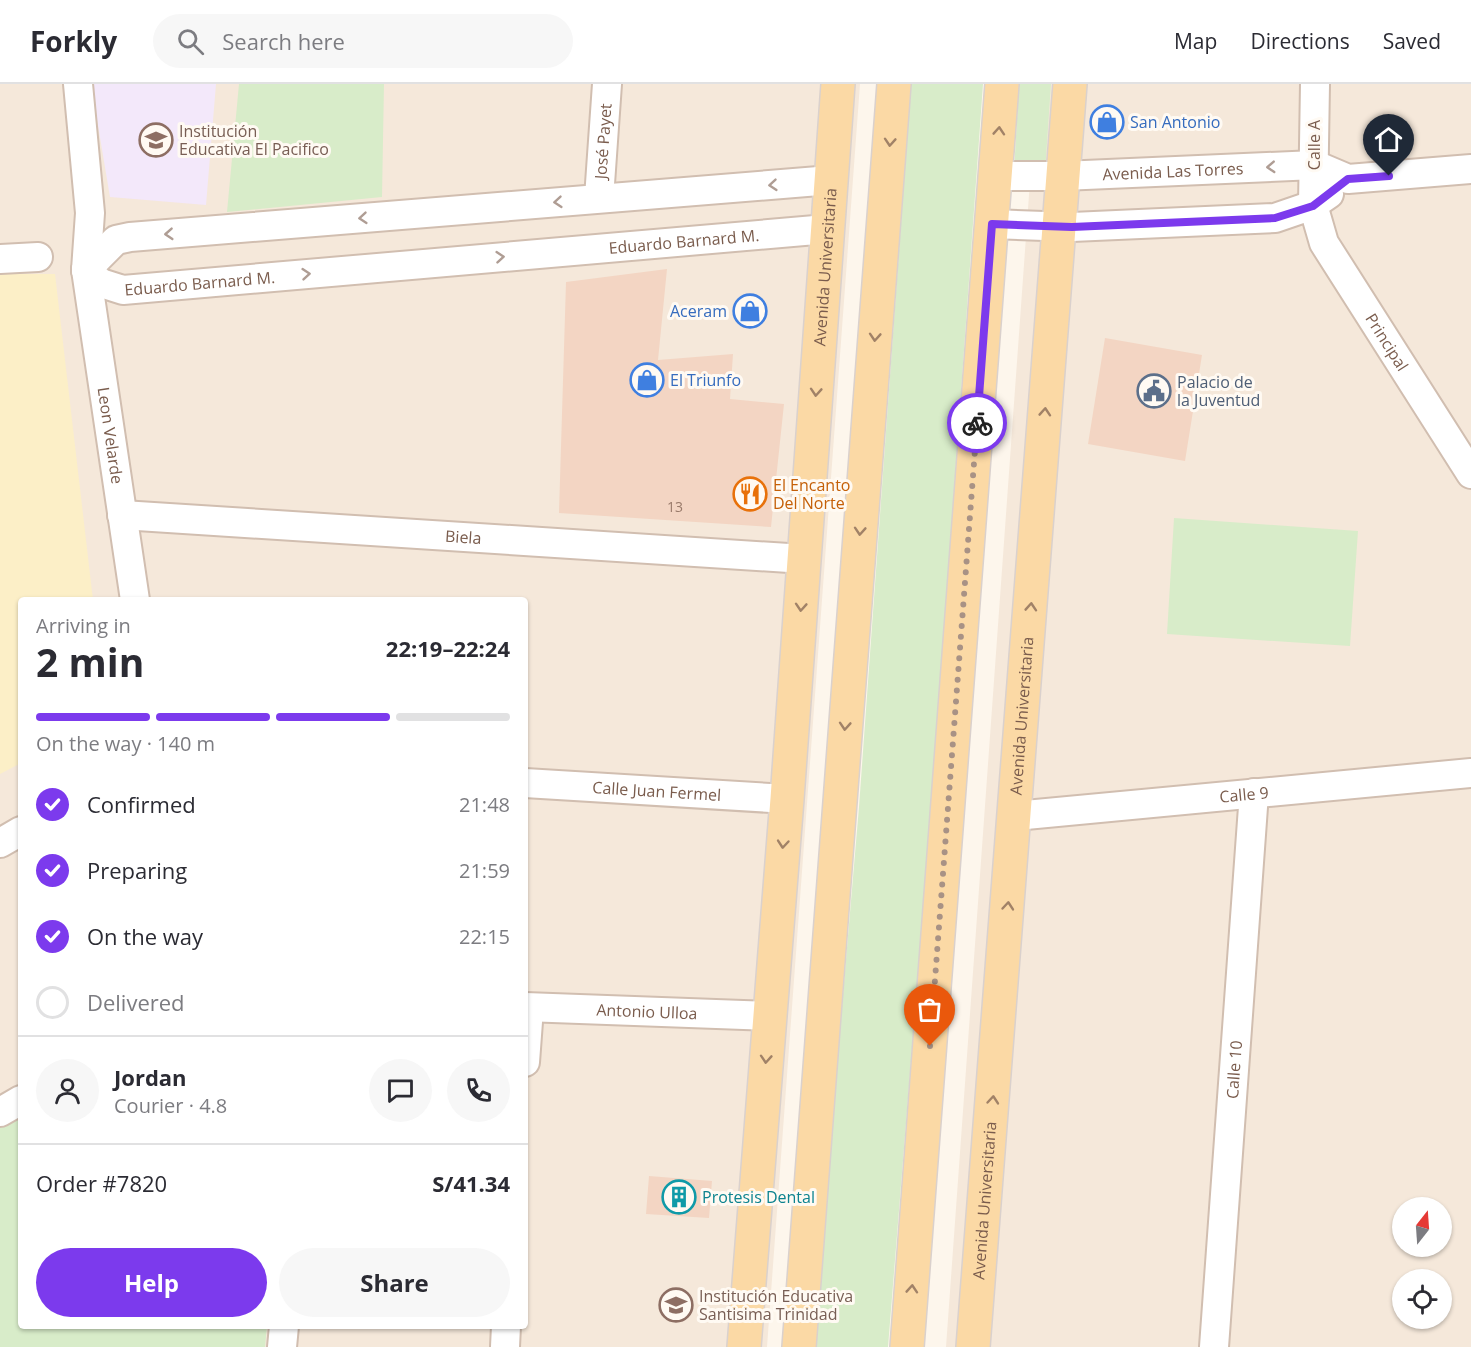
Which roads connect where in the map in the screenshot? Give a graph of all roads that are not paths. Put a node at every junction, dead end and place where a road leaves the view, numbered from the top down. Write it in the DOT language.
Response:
graph roads {
  1 [pos="78,84"];
  2 [pos="607,84"];
  3 [pos="838,84"];
  4 [pos="894,84"];
  5 [pos="1002,84"];
  6 [pos="1070,84"];
  7 [pos="1315,84"];
  8 [pos="1314,165"];
  9 [pos="1471,169"];
  10 [pos="996,176"];
  11 [pos="1062,176"];
  12 [pos="1348,179"];
  13 [pos="831,180"];
  14 [pos="599,198"];
  15 [pos="1313,206"];
  16 [pos="992,224"];
  17 [pos="1059,227"];
  18 [pos="827,229"];
  19 [pos="38,257"];
  20 [pos="0,259"];
  21 [pos="86,270"];
  22 [pos="1470,472"];
  23 [pos="122,515"];
  24 [pos="804,559"];
  25 [pos="135,597"];
  26 [pos="1471,772"];
  27 [pos="528,783"];
  28 [pos="1254,793"];
  29 [pos="787,799"];
  30 [pos="1015,816"];
  31 [pos="18,833"];
  32 [pos="0,843"];
  33 [pos="528,1007"];
  34 [pos="769,1016"];
  35 [pos="18,1102"];
  36 [pos="0,1112"];
  37 [pos="284,1329"];
  38 [pos="506,1329"];
  39 [pos="282,1347"];
  40 [pos="505,1347"];
  41 [pos="744,1347"];
  42 [pos="799,1347"];
  43 [pos="907,1347"];
  44 [pos="973,1347"];
  45 [pos="1214,1347"];
  1 -- 21 [label="street, Leon Velarde"];
  2 -- 14 [label="street, José Payet"];
  3 -- 13 [label="main road, Avenida Universitaria"];
  4 -- 42 [label="main road, one-way"];
  10 -- 5 [label="main road, one-way"];
  6 -- 11 [label="main road, Avenida Universitaria"];
  7 -- 8 [label="street, Calle A"];
  8 -- 11 [label="street, Avenida Las Torres, one-way"];
  8 -- 12 [label="street, Avenida Las Torres"];
  8 -- 15 [label="street, Calle A"];
  9 -- 12 [label="street, Avenida Las Torres"];
  10 -- 11 [label="street, Avenida Las Torres"];
  10 -- 16 [label="main road"];
  11 -- 17 [label="main road, Avenida Universitaria"];
  12 -- 15 [label="street"];
  13 -- 14 [label="street, one-way"];
  13 -- 18 [label="main road, Avenida Universitaria"];
  14 -- 21 [label="street, one-way"];
  15 -- 17 [label="street"];
  15 -- 22 [label="street, Principal"];
  16 -- 17 [label="street"];
  43 -- 16 [label="main road, one-way"];
  30 -- 17 [label="main road, Avenida Universitaria, one-way"];
  21 -- 18 [label="street, Eduardo Barnard M., one-way"];
  18 -- 24 [label="main road, Avenida Universitaria, one-way"];
  19 -- 20 [label="street"];
  21 -- 23 [label="street, Leon Velarde"];
  23 -- 24 [label="street, Biela"];
  23 -- 25 [label="street, Leon Velarde"];
  24 -- 29 [label="main road, Avenida Universitaria, one-way"];
  26 -- 28 [label="street, Calle 9"];
  27 -- 29 [label="street, Calle Juan Fermel"];
  28 -- 30 [label="street, Calle 9"];
  28 -- 45 [label="street, Calle 10"];
  29 -- 34 [label="main road, Avenida Universitaria, one-way"];
  44 -- 30 [label="main road, Avenida Universitaria, one-way"];
  31 -- 32 [label="street"];
  33 -- 34 [label="street, Antonio Ulloa"];
  34 -- 41 [label="main road, Avenida Universitaria, one-way"];
  35 -- 36 [label="street"];
  37 -- 39 [label="street"];
  38 -- 40 [label="street"];
}
